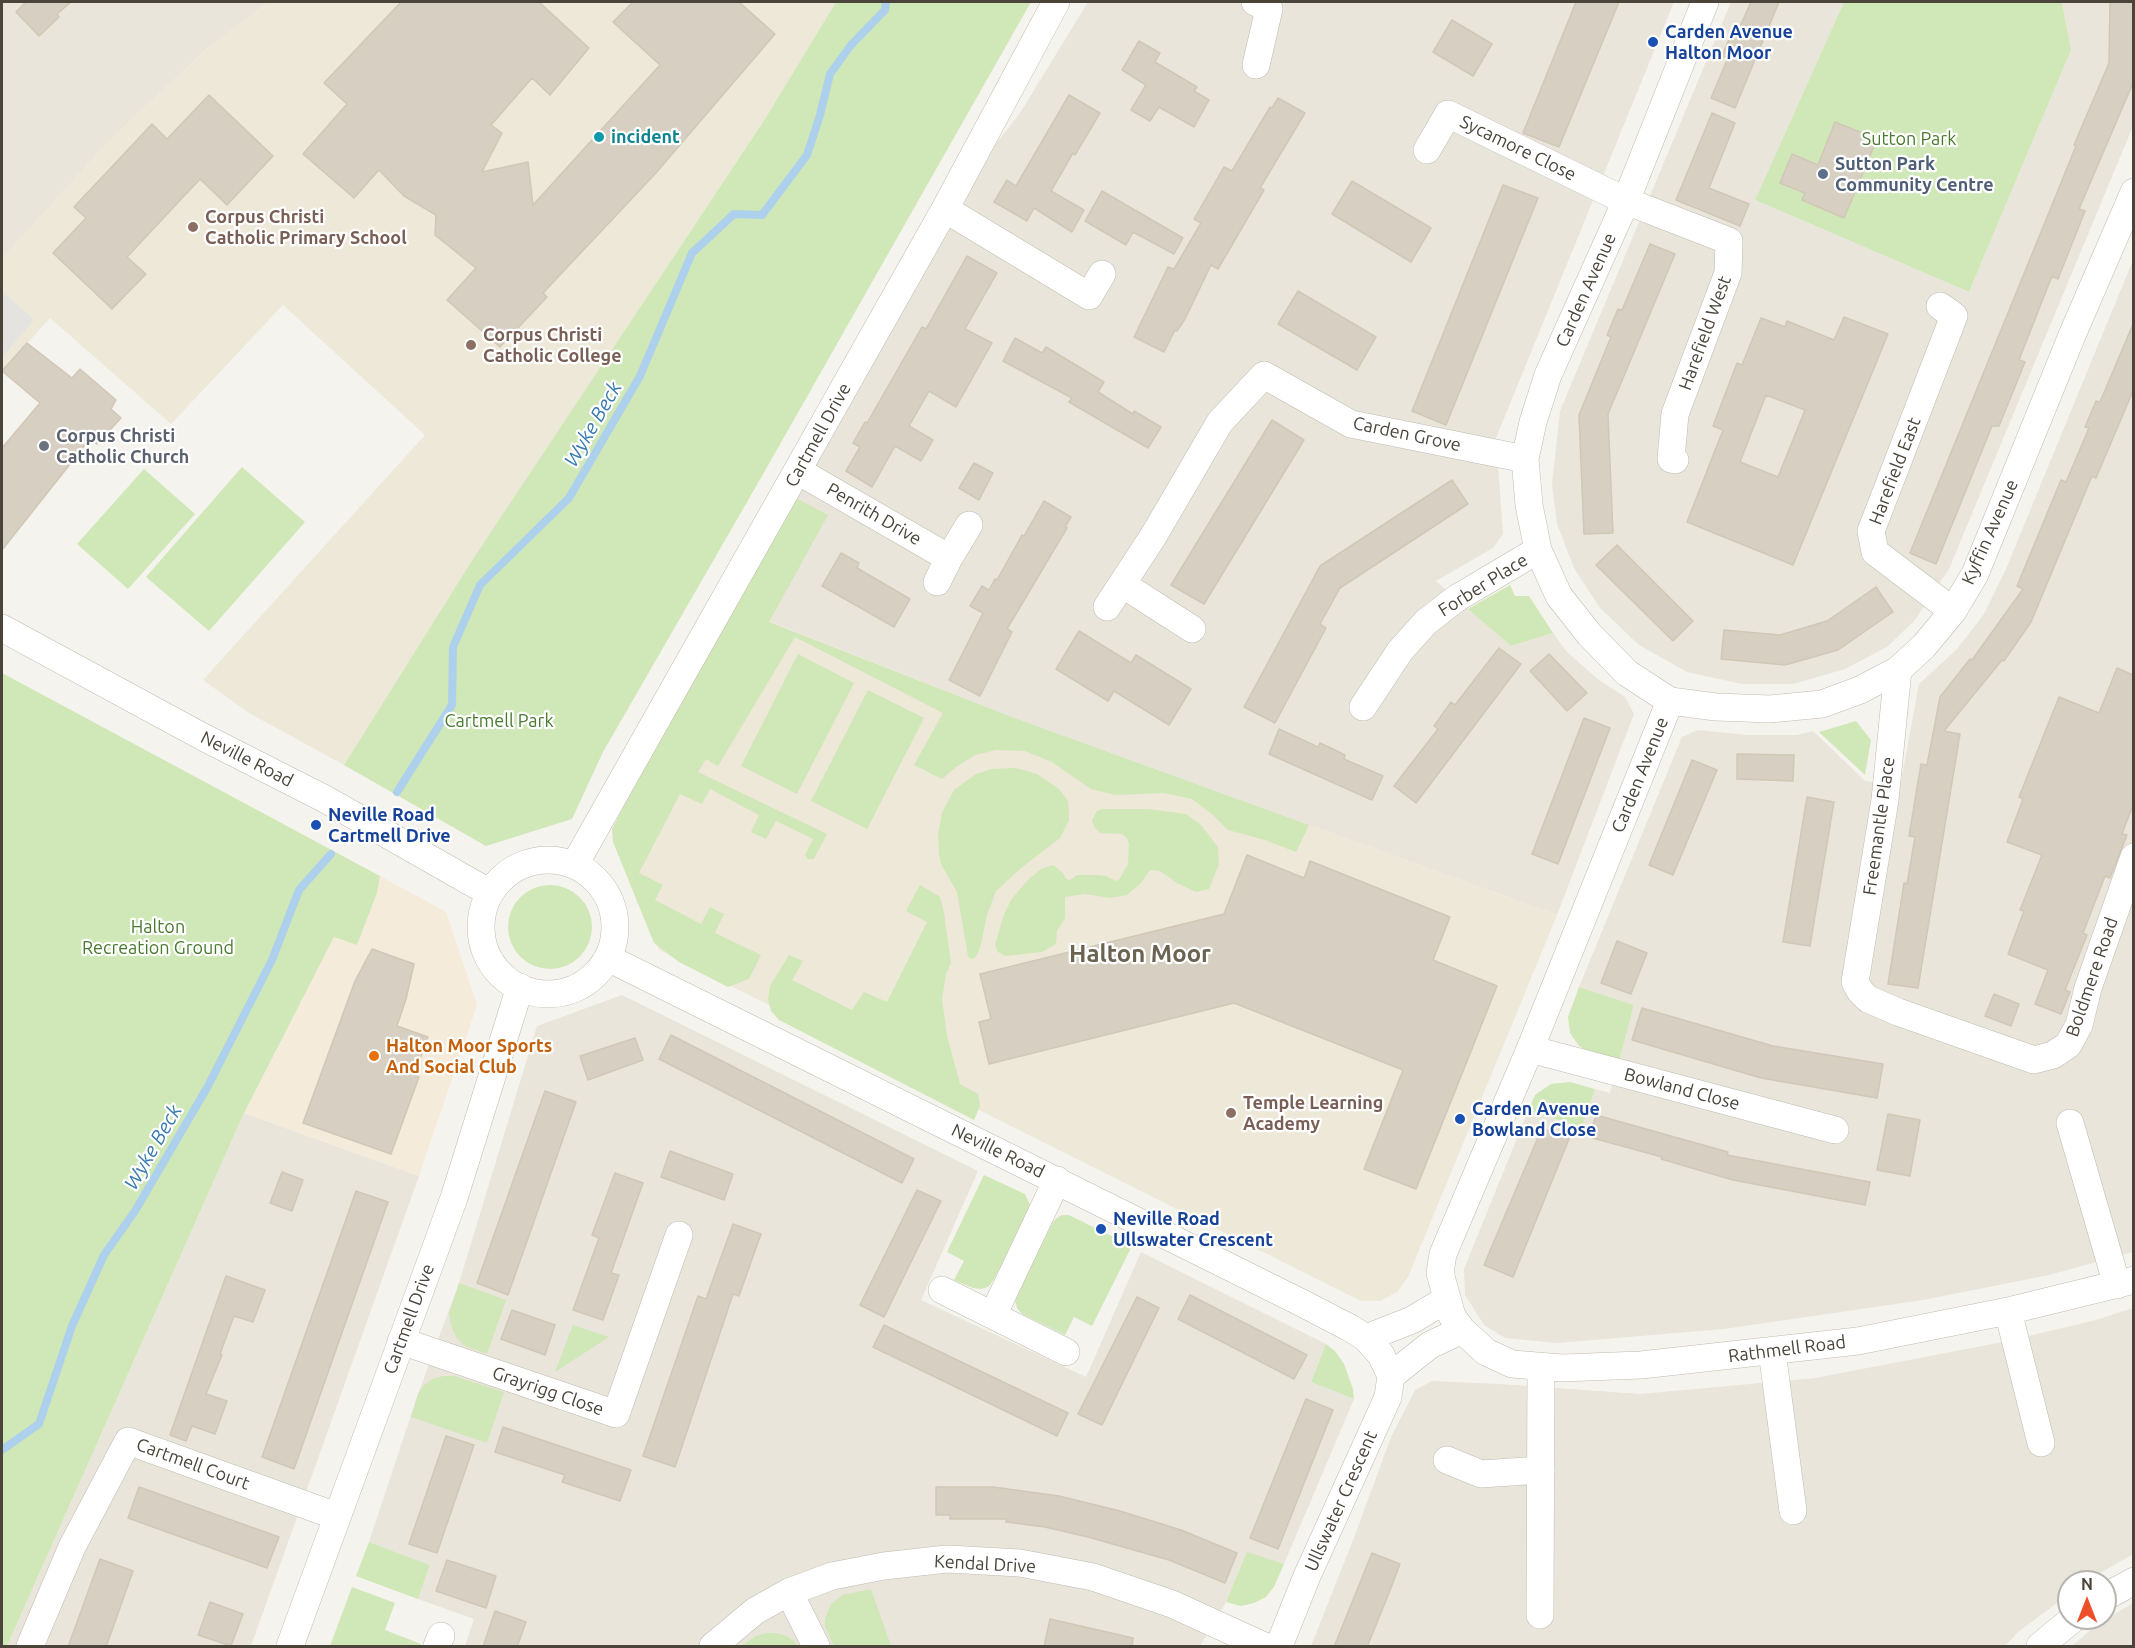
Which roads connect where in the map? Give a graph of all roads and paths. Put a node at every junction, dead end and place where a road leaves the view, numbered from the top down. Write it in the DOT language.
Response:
graph roads {
  1 [pos="1056,2"];
  2 [pos="1705,2"];
  3 [pos="1268,8"];
  4 [pos="1256,65"];
  5 [pos="1427,150"];
  6 [pos="2133,192"];
  7 [pos="1626,201"];
  8 [pos="945,209"];
  9 [pos="1090,295"];
  10 [pos="1940,306"];
  11 [pos="1525,459"];
  12 [pos="1675,460"];
  13 [pos="798,471"];
  14 [pos="969,525"];
  15 [pos="1538,550"];
  16 [pos="949,558"];
  17 [pos="937,582"];
  18 [pos="1122,584"];
  19 [pos="1107,607"];
  20 [pos="1953,611"];
  21 [pos="2,628"];
  22 [pos="1192,629"];
  23 [pos="1898,670"];
  24 [pos="1670,701"];
  25 [pos="1364,707"];
  26 [pos="2133,857"];
  27 [pos="574,864"];
  28 [pos="490,893"];
  29 [pos="608,957"];
  30 [pos="1855,982"];
  31 [pos="520,987"];
  32 [pos="1530,1049"];
  33 [pos="2070,1123"];
  34 [pos="1835,1130"];
  35 [pos="1057,1180"];
  36 [pos="680,1235"];
  37 [pos="2125,1283"];
  38 [pos="942,1290"];
  39 [pos="2008,1311"];
  40 [pos="993,1315"];
  41 [pos="1454,1315"];
  42 [pos="401,1341"];
  43 [pos="1772,1351"];
  44 [pos="1066,1352"];
  45 [pos="1379,1357"];
  46 [pos="1541,1367"];
  47 [pos="2041,1443"];
  48 [pos="1447,1460"];
  49 [pos="1541,1470"];
  50 [pos="1793,1511"];
  51 [pos="336,1516"];
  52 [pos="2133,1581"];
  53 [pos="2117,1590"];
  54 [pos="789,1592"];
  55 [pos="1540,1615"];
  56 [pos="2060,1630"];
  57 [pos="30,1647"];
  58 [pos="290,1647"];
  59 [pos="713,1647"];
  60 [pos="816,1647"];
  61 [pos="1264,1647"];
  62 [pos="1279,1647"];
  63 [pos="2040,1647"];
  1 -- 8 [label="street, Cartmell Drive"];
  2 -- 7 [label="street, Carden Avenue"];
  3 -- 4 [label="street"];
  5 -- 7 [label="street, Sycamore Close"];
  6 -- 20 [label="street, Kyffin Avenue"];
  7 -- 11 [label="street, Carden Avenue"];
  7 -- 12 [label="street, Harefield West"];
  8 -- 9 [label="street"];
  8 -- 13 [label="street, Cartmell Drive"];
  10 -- 20 [label="street, Harefield East"];
  11 -- 15 [label="street, Carden Avenue"];
  11 -- 18 [label="street, Carden Grove"];
  13 -- 16 [label="street, Penrith Drive"];
  13 -- 27 [label="street, Cartmell Drive"];
  14 -- 16 [label="street"];
  15 -- 24 [label="street, Carden Avenue"];
  15 -- 25 [label="street, Forber Place"];
  16 -- 17 [label="street"];
  18 -- 19 [label="street, Carden Grove"];
  18 -- 22 [label="street"];
  20 -- 23 [label="street, Kyffin Avenue"];
  21 -- 28 [label="street, Neville Road"];
  23 -- 24 [label="street, Kyffin Avenue"];
  23 -- 30 [label="street, Freemantle Place"];
  24 -- 32 [label="street, Carden Avenue"];
  26 -- 30 [label="street, Boldmere Road"];
  27 -- 28 [label="street"];
  27 -- 29 [label="street"];
  28 -- 31 [label="street"];
  29 -- 31 [label="street"];
  29 -- 35 [label="street, Neville Road"];
  31 -- 42 [label="street, Cartmell Drive"];
  32 -- 34 [label="street, Bowland Close"];
  32 -- 41 [label="street, Carden Avenue"];
  33 -- 37 [label="street"];
  35 -- 40 [label="street"];
  35 -- 45 [label="street, Neville Road"];
  36 -- 42 [label="street, Grayrigg Close"];
  37 -- 39 [label="street, Rathmell Road"];
  38 -- 40 [label="street"];
  39 -- 43 [label="street, Rathmell Road"];
  39 -- 47 [label="street"];
  40 -- 44 [label="street"];
  41 -- 45 [label="street"];
  41 -- 45 [label="street"];
  41 -- 46 [label="street, Rathmell Road"];
  42 -- 51 [label="street, Cartmell Drive"];
  43 -- 46 [label="street, Rathmell Road"];
  43 -- 50 [label="street"];
  45 -- 62 [label="street, Ullswater Crescent"];
  46 -- 49 [label="street"];
  48 -- 49 [label="street"];
  49 -- 55 [label="street"];
  51 -- 57 [label="street, Cartmell Court"];
  51 -- 58 [label="street, Cartmell Drive"];
  52 -- 53 [label="street"];
  54 -- 59 [label="street, Kendal Drive"];
  54 -- 60 [label="street"];
  54 -- 61 [label="street, Kendal Drive"];
  56 -- 63 [label="street"];
}
